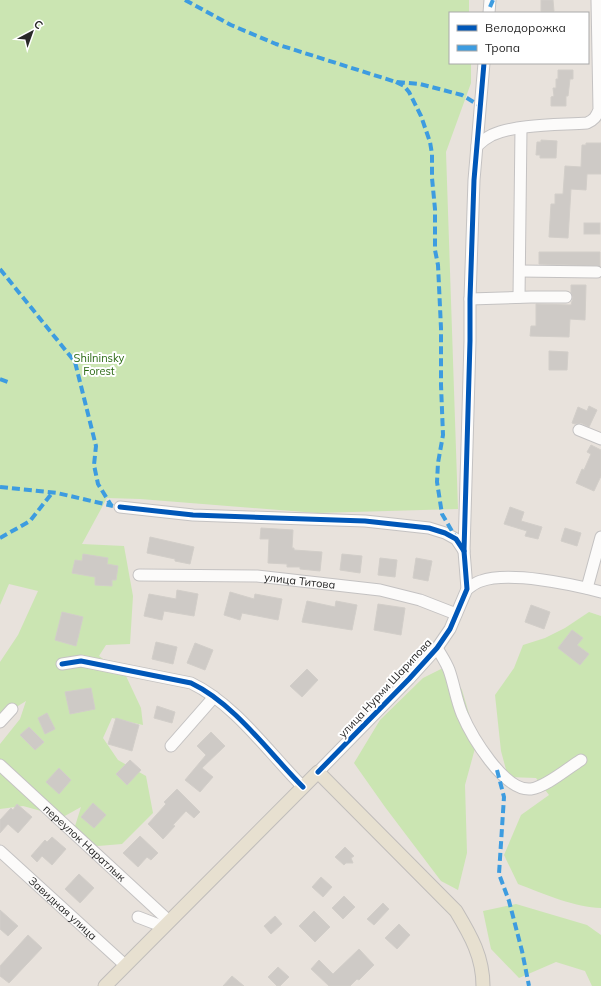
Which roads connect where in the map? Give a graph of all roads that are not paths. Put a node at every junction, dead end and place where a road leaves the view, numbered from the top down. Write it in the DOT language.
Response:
graph roads {
  1 [pos="490,0"];
  2 [pos="597,0"];
  3 [pos="489,12"];
  4 [pos="484,64"];
  5 [pos="521,128"];
  6 [pos="477,146"];
  7 [pos="520,271"];
  8 [pos="597,272"];
  9 [pos="519,297"];
  10 [pos="566,297"];
  11 [pos="470,299"];
  12 [pos="579,430"];
  13 [pos="601,439"];
  14 [pos="120,507"];
  15 [pos="601,537"];
  16 [pos="464,551"];
  17 [pos="139,575"];
  18 [pos="587,588"];
  19 [pos="467,589"];
  20 [pos="601,592"];
  21 [pos="456,614"];
  22 [pos="437,648"];
  23 [pos="62,664"];
  24 [pos="214,696"];
  25 [pos="12,709"];
  26 [pos="0,722"];
  27 [pos="171,746"];
  28 [pos="581,760"];
  29 [pos="0,765"];
  30 [pos="318,772"];
  31 [pos="303,787"];
  32 [pos="0,851"];
  33 [pos="138,917"];
  34 [pos="166,924"];
  35 [pos="125,965"];
  36 [pos="105,986"];
  37 [pos="483,986"];
  1 -- 3 [label="street"];
  2 -- 5 [label="street"];
  4 -- 6 [label="street"];
  5 -- 6 [label="street"];
  5 -- 7 [label="street"];
  6 -- 11 [label="street"];
  7 -- 8 [label="street"];
  7 -- 9 [label="street"];
  9 -- 10 [label="street"];
  9 -- 11 [label="street"];
  11 -- 16 [label="street"];
  12 -- 13 [label="street"];
  14 -- 16 [label="street"];
  15 -- 18 [label="street"];
  16 -- 19 [label="street"];
  17 -- 21 [label="street, улица Титова"];
  18 -- 19 [label="street"];
  18 -- 20 [label="street"];
  19 -- 21 [label="street, улица Нурми Шарипова"];
  21 -- 22 [label="street, улица Нурми Шарипова"];
  22 -- 28 [label="street"];
  22 -- 30 [label="street, улица Нурми Шарипова"];
  23 -- 24 [label="street"];
  24 -- 27 [label="street"];
  24 -- 31 [label="street"];
  25 -- 26 [label="street"];
  29 -- 34 [label="street, переулок Наратлык"];
  30 -- 31 [label="main road, улица Нурми Шарипова"];
  30 -- 37 [label="main road"];
  31 -- 34 [label="main road, улица Нурми Шарипова"];
  32 -- 35 [label="street, Завидная улица"];
  33 -- 34 [label="street"];
  34 -- 35 [label="main road, улица Нурми Шарипова"];
  35 -- 36 [label="main road, улица Нурми Шарипова"];
}
